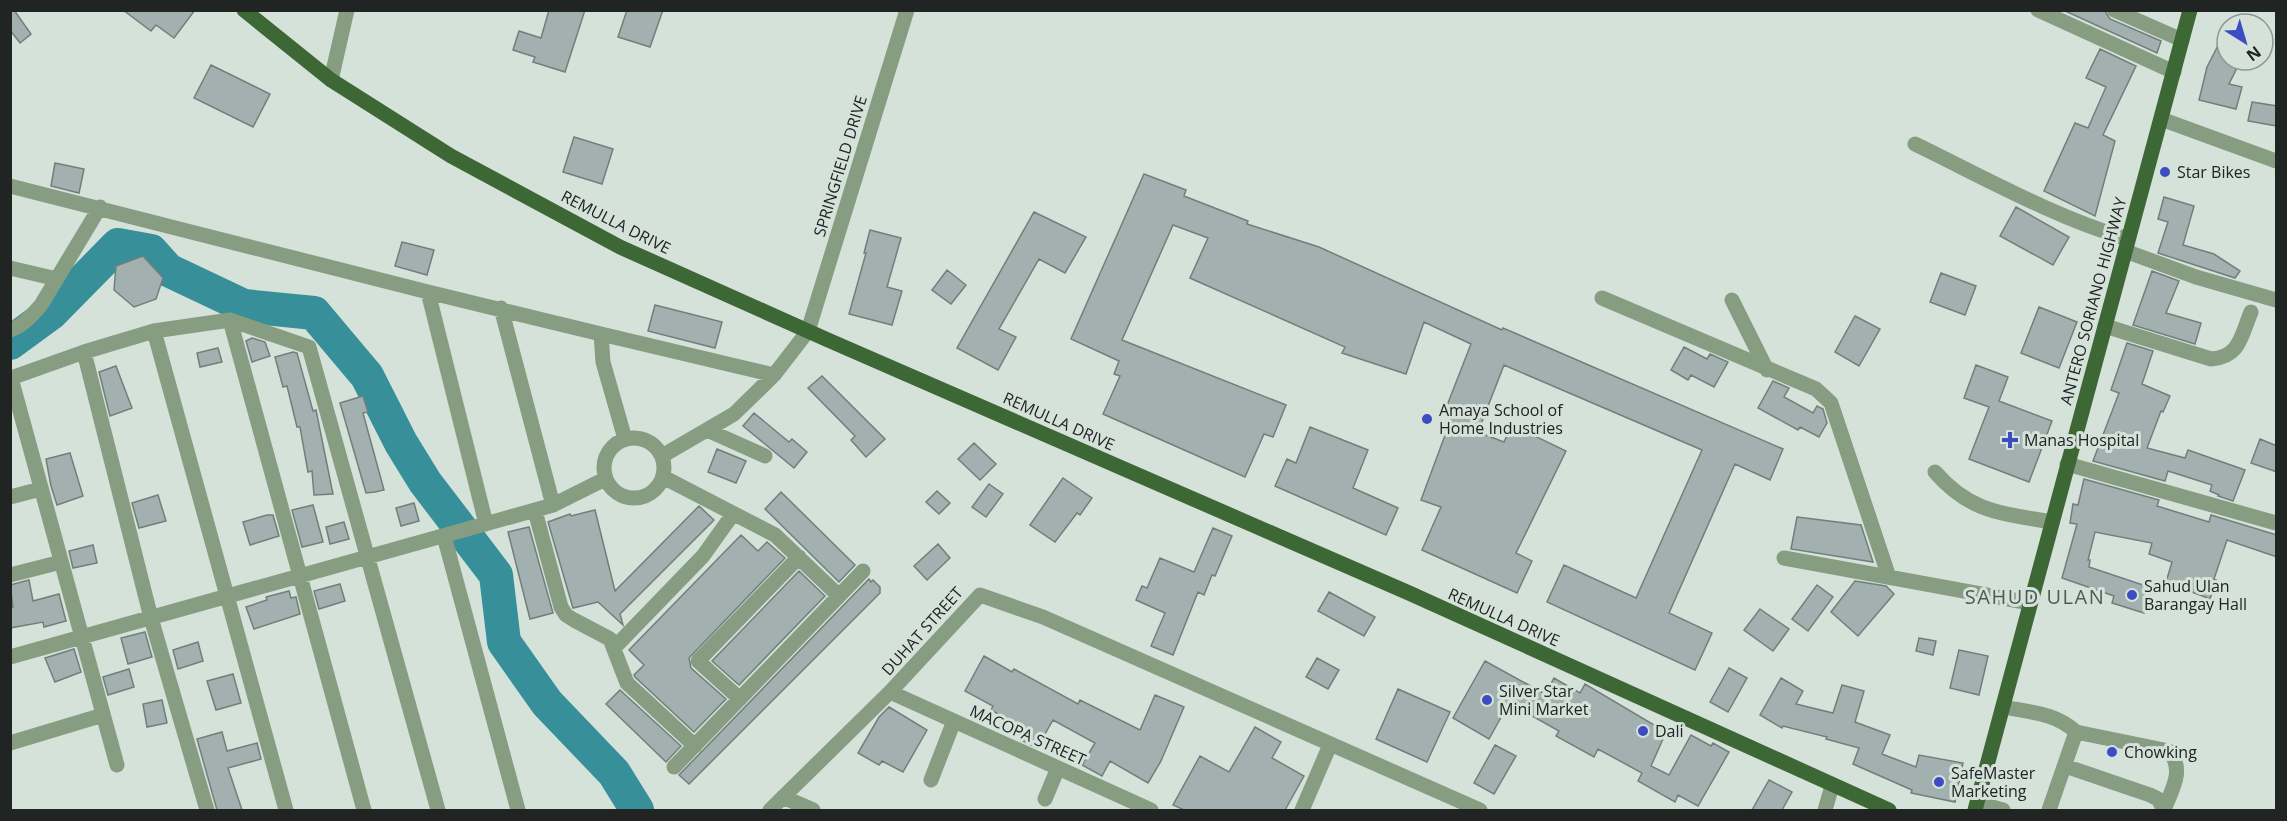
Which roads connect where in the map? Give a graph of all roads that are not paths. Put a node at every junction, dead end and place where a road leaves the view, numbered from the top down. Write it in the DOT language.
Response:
graph roads {
  1 [pos="244,10"];
  2 [pos="347,10"];
  3 [pos="907,10"];
  4 [pos="2038,10"];
  5 [pos="2114,10"];
  6 [pos="2190,10"];
  7 [pos="2182,40"];
  8 [pos="2174,72"];
  9 [pos="331,80"];
  10 [pos="2161,119"];
  11 [pos="1915,144"];
  12 [pos="2277,161"];
  13 [pos="10,186"];
  14 [pos="100,207"];
  15 [pos="2127,245"];
  16 [pos="10,268"];
  17 [pos="57,279"];
  18 [pos="428,292"];
  19 [pos="1602,298"];
  20 [pos="1732,300"];
  21 [pos="2277,300"];
  22 [pos="501,308"];
  23 [pos="2251,312"];
  24 [pos="230,320"];
  25 [pos="2105,326"];
  26 [pos="10,330"];
  27 [pos="154,332"];
  28 [pos="808,332"];
  29 [pos="601,334"];
  30 [pos="84,352"];
  31 [pos="1767,370"];
  32 [pos="774,375"];
  33 [pos="16,416"];
  34 [pos="707,430"];
  35 [pos="626,439"];
  36 [pos="662,456"];
  37 [pos="765,456"];
  38 [pos="2067,464"];
  39 [pos="1935,472"];
  40 [pos="663,477"];
  41 [pos="605,479"];
  42 [pos="41,489"];
  43 [pos="10,497"];
  44 [pos="553,505"];
  45 [pos="535,511"];
  46 [pos="733,514"];
  47 [pos="2052,522"];
  48 [pos="2277,523"];
  49 [pos="486,524"];
  50 [pos="457,532"];
  51 [pos="367,557"];
  52 [pos="799,557"];
  53 [pos="1784,558"];
  54 [pos="61,562"];
  55 [pos="863,572"];
  56 [pos="10,575"];
  57 [pos="299,577"];
  58 [pos="1889,577"];
  59 [pos="839,596"];
  60 [pos="227,598"];
  61 [pos="2030,603"];
  62 [pos="151,618"];
  63 [pos="82,636"];
  64 [pos="614,648"];
  65 [pos="10,657"];
  66 [pos="890,692"];
  67 [pos="740,699"];
  68 [pos="2003,707"];
  69 [pos="103,715"];
  70 [pos="954,722"];
  71 [pos="2076,732"];
  72 [pos="10,742"];
  73 [pos="1330,745"];
  74 [pos="695,746"];
  75 [pos="117,765"];
  76 [pos="2065,766"];
  77 [pos="674,767"];
  78 [pos="1058,768"];
  79 [pos="931,780"];
  80 [pos="1832,786"];
  81 [pos="783,797"];
  82 [pos="1045,799"];
  83 [pos="1976,807"];
  84 [pos="207,810"];
  85 [pos="286,810"];
  86 [pos="364,810"];
  87 [pos="438,810"];
  88 [pos="518,810"];
  89 [pos="770,810"];
  90 [pos="813,810"];
  91 [pos="1151,810"];
  92 [pos="1302,810"];
  93 [pos="1480,810"];
  94 [pos="1826,810"];
  95 [pos="1889,810"];
  96 [pos="2003,810"];
  97 [pos="2049,810"];
  98 [pos="2164,810"];
  1 -- 9 [label="main road, REMULLA DRIVE"];
  2 -- 9 [label="street"];
  3 -- 28 [label="street, SPRINGFIELD DRIVE"];
  4 -- 8 [label="street"];
  5 -- 7 [label="street"];
  6 -- 7 [label="main road, ANTERO SORIANO HIGHWAY"];
  7 -- 8 [label="main road, ANTERO SORIANO HIGHWAY"];
  8 -- 10 [label="main road, ANTERO SORIANO HIGHWAY"];
  9 -- 28 [label="main road, REMULLA DRIVE"];
  10 -- 12 [label="street"];
  10 -- 15 [label="main road, ANTERO SORIANO HIGHWAY"];
  11 -- 15 [label="street"];
  13 -- 14 [label="street"];
  14 -- 17 [label="street"];
  14 -- 18 [label="street"];
  15 -- 21 [label="street"];
  15 -- 25 [label="main road, ANTERO SORIANO HIGHWAY"];
  16 -- 17 [label="street"];
  17 -- 26 [label="street"];
  18 -- 22 [label="street"];
  18 -- 49 [label="street"];
  19 -- 31 [label="street"];
  20 -- 31 [label="street"];
  22 -- 29 [label="street"];
  22 -- 44 [label="street"];
  23 -- 25 [label="street"];
  24 -- 27 [label="street"];
  24 -- 51 [label="street"];
  24 -- 57 [label="street"];
  25 -- 38 [label="main road, ANTERO SORIANO HIGHWAY"];
  27 -- 30 [label="street"];
  27 -- 60 [label="street"];
  28 -- 32 [label="street"];
  28 -- 80 [label="main road, REMULLA DRIVE"];
  29 -- 32 [label="street"];
  29 -- 35 [label="street"];
  30 -- 33 [label="street"];
  30 -- 62 [label="street"];
  31 -- 58 [label="street"];
  32 -- 34 [label="street"];
  33 -- 42 [label="street"];
  34 -- 36 [label="street"];
  34 -- 37 [label="street"];
  35 -- 36 [label="street"];
  35 -- 41 [label="street"];
  36 -- 40 [label="street"];
  38 -- 47 [label="main road, ANTERO SORIANO HIGHWAY"];
  38 -- 48 [label="street"];
  39 -- 47 [label="street"];
  40 -- 41 [label="street"];
  40 -- 46 [label="street"];
  41 -- 44 [label="street"];
  42 -- 43 [label="street"];
  42 -- 54 [label="street"];
  44 -- 45 [label="street"];
  45 -- 49 [label="street"];
  45 -- 64 [label="street"];
  46 -- 52 [label="street"];
  46 -- 64 [label="street"];
  47 -- 61 [label="main road, ANTERO SORIANO HIGHWAY"];
  49 -- 50 [label="street"];
  50 -- 51 [label="street"];
  50 -- 88 [label="street"];
  51 -- 57 [label="street"];
  51 -- 87 [label="street"];
  52 -- 59 [label="street"];
  52 -- 67 [label="street"];
  53 -- 58 [label="street"];
  54 -- 56 [label="street"];
  54 -- 63 [label="street"];
  55 -- 59 [label="street"];
  57 -- 60 [label="street"];
  57 -- 86 [label="street"];
  58 -- 61 [label="street"];
  59 -- 67 [label="street"];
  60 -- 62 [label="street"];
  60 -- 85 [label="street"];
  61 -- 68 [label="main road, ANTERO SORIANO HIGHWAY"];
  62 -- 63 [label="street"];
  62 -- 84 [label="street"];
  63 -- 65 [label="street"];
  63 -- 69 [label="street"];
  64 -- 74 [label="street"];
  66 -- 70 [label="street, MACOPA STREET"];
  66 -- 73 [label="street, DUHAT STREET"];
  66 -- 81 [label="street, DUHAT STREET"];
  67 -- 74 [label="street"];
  68 -- 71 [label="street"];
  68 -- 83 [label="main road, ANTERO SORIANO HIGHWAY"];
  69 -- 72 [label="street"];
  69 -- 75 [label="street"];
  70 -- 78 [label="street, MACOPA STREET"];
  70 -- 79 [label="street"];
  71 -- 76 [label="street"];
  71 -- 98 [label="street"];
  73 -- 92 [label="street"];
  73 -- 93 [label="street"];
  74 -- 77 [label="street"];
  76 -- 97 [label="street"];
  76 -- 98 [label="street"];
  78 -- 82 [label="street"];
  78 -- 91 [label="street, MACOPA STREET"];
  80 -- 94 [label="street"];
  80 -- 95 [label="main road, REMULLA DRIVE"];
  81 -- 89 [label="street, DUHAT STREET"];
  81 -- 90 [label="street"];
  83 -- 96 [label="street"];
}
